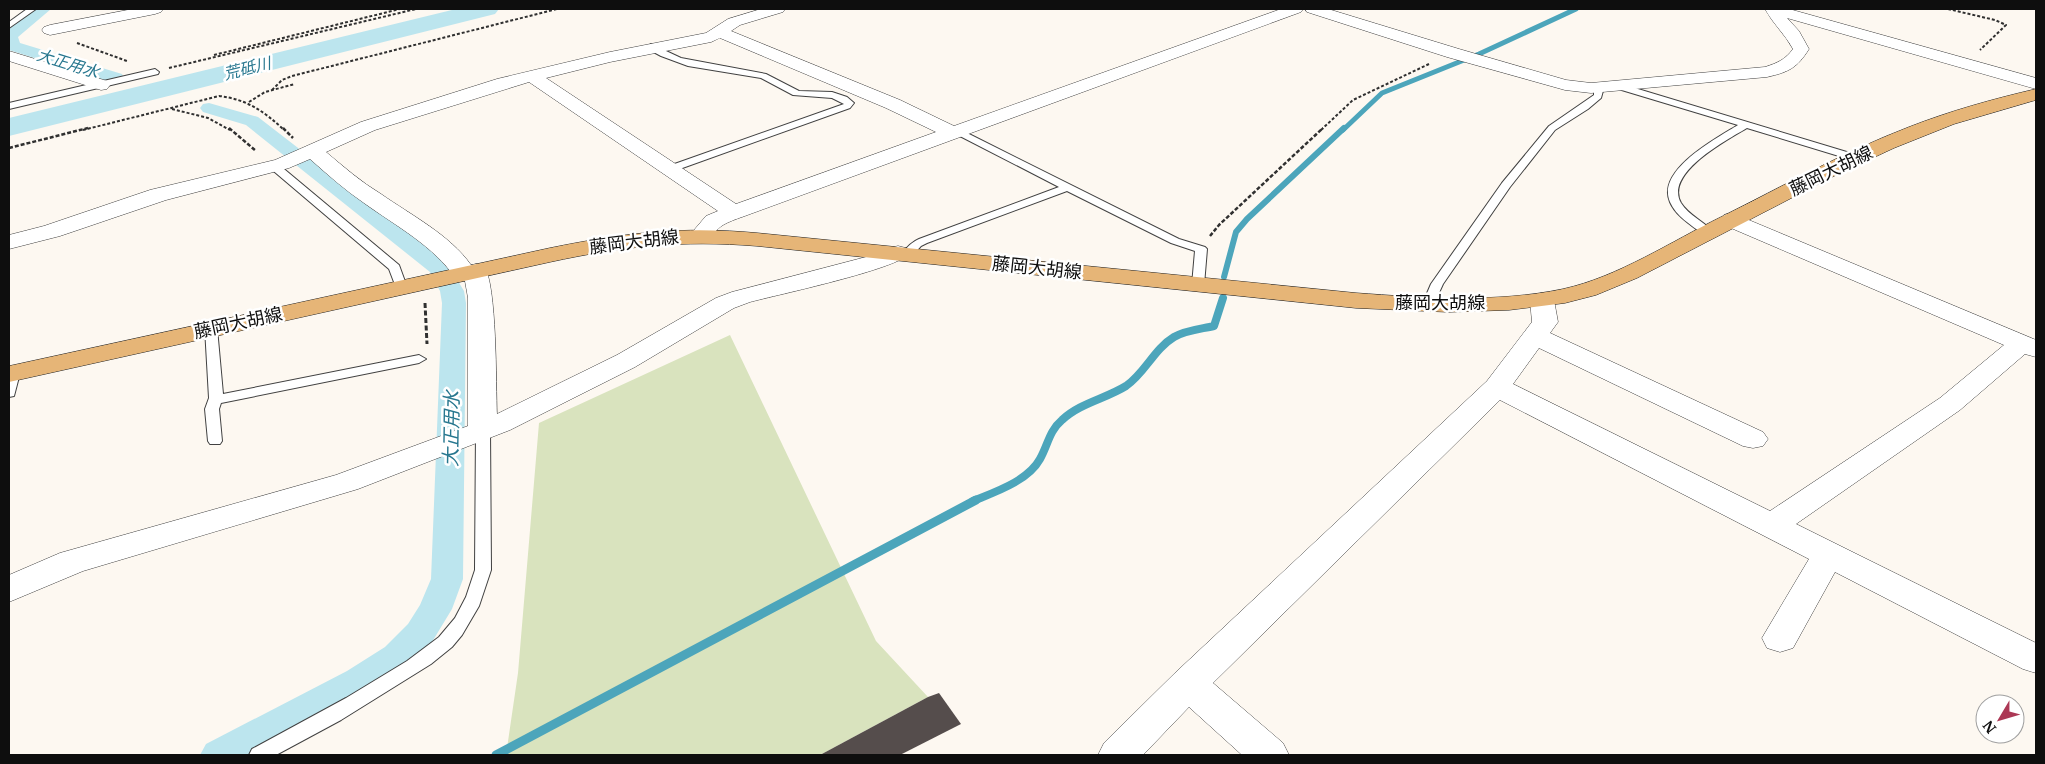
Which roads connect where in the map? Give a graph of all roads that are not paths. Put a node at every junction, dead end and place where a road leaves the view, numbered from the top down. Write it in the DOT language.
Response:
graph roads {
  1 [pos="32,9"];
  2 [pos="155,9"];
  3 [pos="777,9"];
  4 [pos="1295,9"];
  5 [pos="1313,9"];
  6 [pos="1774,9"];
  7 [pos="9,26"];
  8 [pos="50,30"];
  9 [pos="719,32"];
  10 [pos="651,48"];
  11 [pos="9,56"];
  12 [pos="155,72"];
  13 [pos="530,75"];
  14 [pos="2036,84"];
  15 [pos="101,85"];
  16 [pos="1618,86"];
  17 [pos="1599,87"];
  18 [pos="2036,94"];
  19 [pos="9,106"];
  20 [pos="1746,125"];
  21 [pos="956,133"];
  22 [pos="309,152"];
  23 [pos="1856,158"];
  24 [pos="278,165"];
  25 [pos="670,169"];
  26 [pos="1068,187"];
  27 [pos="734,212"];
  28 [pos="1732,220"];
  29 [pos="1707,232"];
  30 [pos="700,236"];
  31 [pos="9,242"];
  32 [pos="903,253"];
  33 [pos="466,274"];
  34 [pos="418,284"];
  35 [pos="1198,285"];
  36 [pos="1542,300"];
  37 [pos="1428,305"];
  38 [pos="211,328"];
  39 [pos="1534,336"];
  40 [pos="2029,346"];
  41 [pos="419,359"];
  42 [pos="10,380"];
  43 [pos="1497,387"];
  44 [pos="215,400"];
  45 [pos="477,432"];
  46 [pos="1753,439"];
  47 [pos="215,441"];
  48 [pos="1772,525"];
  49 [pos="1829,553"];
  50 [pos="9,589"];
  51 [pos="1780,638"];
  52 [pos="2036,659"];
  53 [pos="1188,684"];
  54 [pos="259,755"];
  55 [pos="1118,755"];
  56 [pos="1269,755"];
  1 -- 7 [label="lane"];
  2 -- 8 [label="street"];
  3 -- 9 [label="street"];
  4 -- 21 [label="street"];
  5 -- 17 [label="street"];
  6 -- 14 [label="street"];
  6 -- 16 [label="street"];
  9 -- 10 [label="street"];
  9 -- 21 [label="street"];
  10 -- 13 [label="street"];
  10 -- 25 [label="lane"];
  11 -- 15 [label="street"];
  12 -- 15 [label="lane"];
  13 -- 22 [label="street"];
  13 -- 25 [label="street"];
  15 -- 19 [label="lane"];
  16 -- 17 [label="street"];
  16 -- 20 [label="lane"];
  17 -- 37 [label="lane"];
  18 -- 23 [label="main road, 藤岡大胡線"];
  20 -- 23 [label="lane"];
  20 -- 29 [label="lane"];
  21 -- 26 [label="lane"];
  21 -- 27 [label="street"];
  22 -- 24 [label="street"];
  22 -- 33 [label="street"];
  23 -- 28 [label="main road, 藤岡大胡線"];
  24 -- 31 [label="street"];
  24 -- 34 [label="lane"];
  25 -- 27 [label="street"];
  26 -- 32 [label="lane"];
  26 -- 35 [label="lane"];
  27 -- 30 [label="street"];
  28 -- 29 [label="main road, 藤岡大胡線"];
  28 -- 40 [label="street"];
  29 -- 36 [label="main road, 藤岡大胡線"];
  30 -- 32 [label="main road, 藤岡大胡線"];
  30 -- 33 [label="main road, 藤岡大胡線"];
  32 -- 35 [label="main road, 藤岡大胡線"];
  32 -- 45 [label="street"];
  33 -- 34 [label="main road, 藤岡大胡線"];
  33 -- 45 [label="street"];
  34 -- 38 [label="main road, 藤岡大胡線"];
  35 -- 37 [label="main road, 藤岡大胡線"];
  36 -- 37 [label="main road, 藤岡大胡線"];
  36 -- 39 [label="street"];
  38 -- 42 [label="main road, 藤岡大胡線"];
  38 -- 44 [label="lane"];
  39 -- 43 [label="street"];
  39 -- 46 [label="street"];
  40 -- 48 [label="street"];
  41 -- 44 [label="lane"];
  43 -- 48 [label="street"];
  43 -- 53 [label="street"];
  44 -- 47 [label="lane"];
  45 -- 50 [label="street"];
  45 -- 54 [label="lane"];
  48 -- 49 [label="street"];
  49 -- 51 [label="street"];
  49 -- 52 [label="street"];
  53 -- 55 [label="street"];
  53 -- 56 [label="street"];
}
